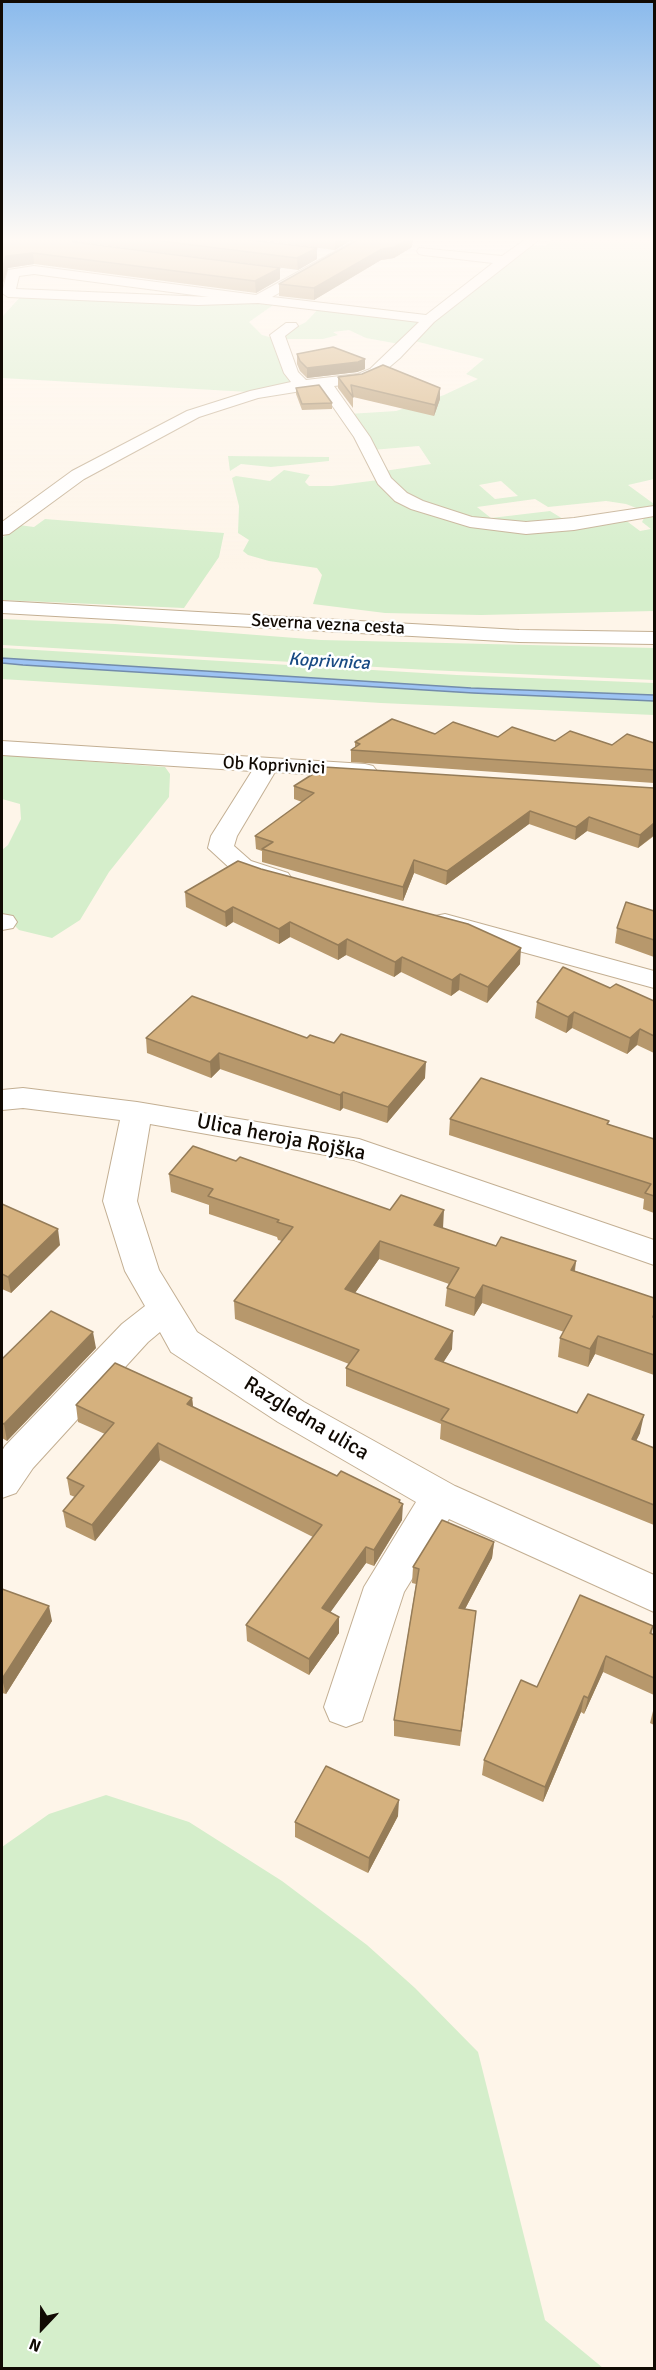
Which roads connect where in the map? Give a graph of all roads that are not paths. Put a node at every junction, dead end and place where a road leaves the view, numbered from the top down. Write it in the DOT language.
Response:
graph roads {
  1 [pos="282,350"];
  2 [pos="400,350"];
  3 [pos="324,383"];
  4 [pos="302,386"];
  5 [pos="654,511"];
  6 [pos="2,530"];
  7 [pos="2,607"];
  8 [pos="654,638"];
  9 [pos="2,748"];
  10 [pos="268,765"];
  11 [pos="387,773"];
  12 [pos="305,885"];
  13 [pos="419,915"];
  14 [pos="654,980"];
  15 [pos="2,1100"];
  16 [pos="137,1112"];
  17 [pos="654,1253"];
  18 [pos="165,1309"];
  19 [pos="2,1482"];
  20 [pos="441,1497"];
  21 [pos="654,1594"];
  22 [pos="346,1707"];
  1 -- 4 [label="street"];
  2 -- 3 [label="street"];
  3 -- 4 [label="street"];
  3 -- 5 [label="street"];
  4 -- 6 [label="street"];
  7 -- 8 [label="street, Severna vezna cesta"];
  9 -- 10 [label="street, Ob Koprivnici"];
  10 -- 11 [label="street, Ob Koprivnici"];
  10 -- 12 [label="street"];
  13 -- 14 [label="street"];
  15 -- 16 [label="street, Ulica heroja Rojška"];
  16 -- 17 [label="street, Ulica heroja Rojška"];
  16 -- 18 [label="street, Razgledna ulica"];
  18 -- 19 [label="street"];
  18 -- 20 [label="street, Razgledna ulica"];
  20 -- 21 [label="street, Razgledna ulica"];
  20 -- 22 [label="street"];
}
